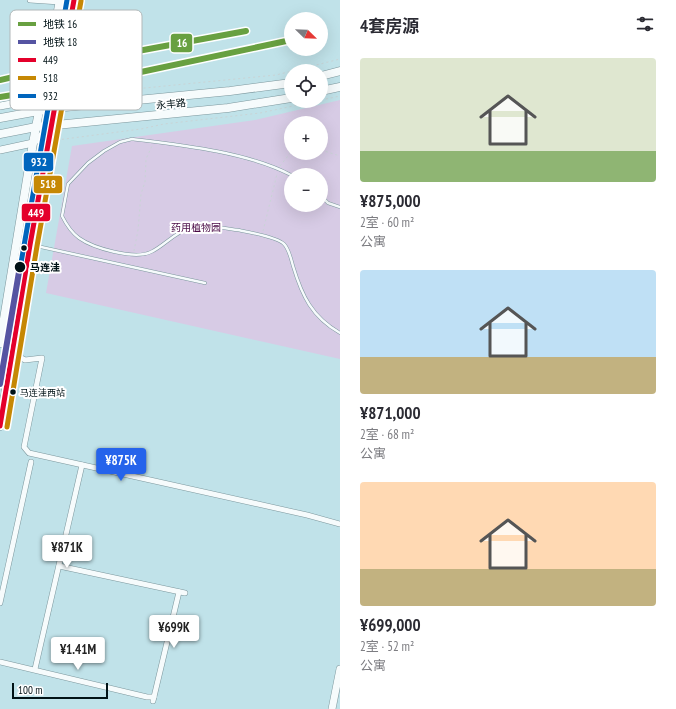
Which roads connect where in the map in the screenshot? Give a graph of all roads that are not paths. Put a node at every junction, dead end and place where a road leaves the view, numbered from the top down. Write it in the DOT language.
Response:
graph roads {
  1 [pos="30,0"];
  2 [pos="74,0"];
  3 [pos="60,1"];
  4 [pos="72,10"];
  5 [pos="340,71"];
  6 [pos="328,74"];
  7 [pos="284,84"];
  8 [pos="340,87"];
  9 [pos="328,90"];
  10 [pos="284,99"];
  11 [pos="142,100"];
  12 [pos="10,104"];
  13 [pos="0,106"];
  14 [pos="40,110"];
  15 [pos="55,110"];
  16 [pos="0,118"];
  17 [pos="52,126"];
  18 [pos="36,127"];
  19 [pos="0,134"];
  20 [pos="33,143"];
  21 [pos="0,150"];
  22 [pos="284,172"];
  23 [pos="328,203"];
  24 [pos="340,207"];
  25 [pos="30,245"];
  26 [pos="205,283"];
  27 [pos="340,333"];
  28 [pos="0,343"];
  29 [pos="12,353"];
  30 [pos="0,426"];
  31 [pos="31,462"];
  32 [pos="82,465"];
  33 [pos="340,524"];
  34 [pos="59,566"];
  35 [pos="179,592"];
  36 [pos="185,593"];
  37 [pos="0,603"];
  38 [pos="0,662"];
  39 [pos="35,669"];
  40 [pos="340,669"];
  41 [pos="332,709"];
  1 -- 3 [label="street"];
  2 -- 4 [label="main road"];
  5 -- 6 [label="main road"];
  7 -- 11 [label="main road, 永丰路"];
  8 -- 9 [label="main road"];
  10 -- 17 [label="main road, 永丰路"];
  12 -- 13 [label="street"];
  14 -- 16 [label="main road, 永丰路"];
  14 -- 18 [label="main road"];
  15 -- 17 [label="main road"];
  17 -- 18 [label="main road, 永丰路"];
  17 -- 20 [label="street"];
  17 -- 25 [label="main road"];
  18 -- 19 [label="main road, 永丰路"];
  18 -- 20 [label="main road"];
  20 -- 21 [label="street"];
  20 -- 28 [label="main road"];
  22 -- 27 [label="lane"];
  23 -- 24 [label="lane"];
  25 -- 26 [label="lane"];
  25 -- 29 [label="main road"];
  29 -- 30 [label="main road"];
  29 -- 32 [label="street"];
  31 -- 37 [label="street"];
  32 -- 33 [label="street"];
  32 -- 34 [label="street"];
  34 -- 35 [label="street"];
  34 -- 39 [label="street"];
  35 -- 36 [label="street"];
  35 -- 39 [label="street"];
  38 -- 39 [label="street"];
  40 -- 41 [label="street"];
}
